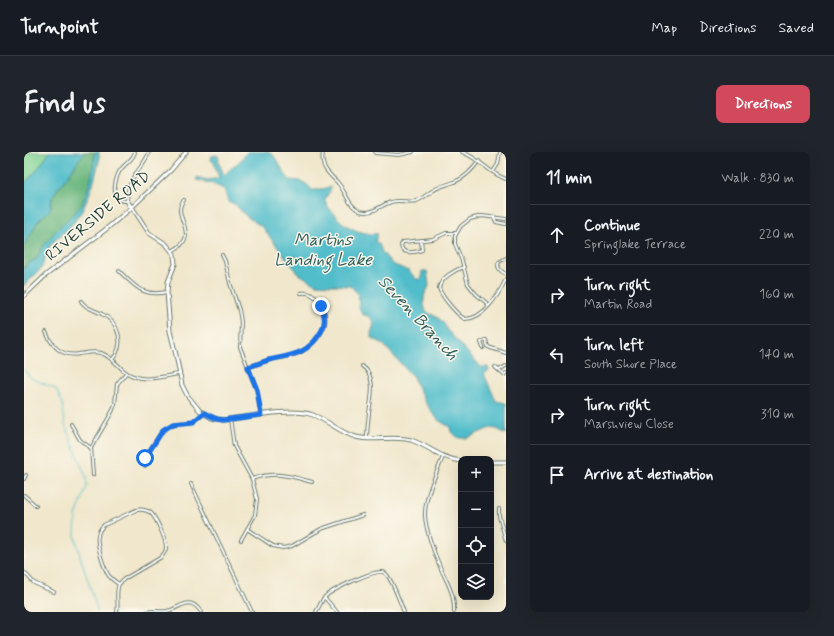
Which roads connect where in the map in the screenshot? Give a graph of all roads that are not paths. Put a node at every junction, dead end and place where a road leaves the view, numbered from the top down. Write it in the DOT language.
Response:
graph roads {
  1 [pos="135,152"];
  2 [pos="149,152"];
  3 [pos="186,152"];
  4 [pos="323,152"];
  5 [pos="413,152"];
  6 [pos="462,152"];
  7 [pos="500,152"];
  8 [pos="375,153"];
  9 [pos="479,161"];
  10 [pos="493,172"];
  11 [pos="506,179"];
  12 [pos="184,200"];
  13 [pos="126,201"];
  14 [pos="132,207"];
  15 [pos="494,218"];
  16 [pos="506,219"];
  17 [pos="506,224"];
  18 [pos="456,233"];
  19 [pos="422,240"];
  20 [pos="172,251"];
  21 [pos="222,255"];
  22 [pos="506,258"];
  23 [pos="464,267"];
  24 [pos="119,271"];
  25 [pos="506,274"];
  26 [pos="506,279"];
  27 [pos="167,292"];
  28 [pos="301,293"];
  29 [pos="24,296"];
  30 [pos="81,301"];
  31 [pos="489,304"];
  32 [pos="46,332"];
  33 [pos="483,348"];
  34 [pos="506,353"];
  35 [pos="112,360"];
  36 [pos="362,366"];
  37 [pos="506,366"];
  38 [pos="248,367"];
  39 [pos="494,367"];
  40 [pos="499,370"];
  41 [pos="126,373"];
  42 [pos="506,373"];
  43 [pos="179,374"];
  44 [pos="204,413"];
  45 [pos="261,415"];
  46 [pos="230,419"];
  47 [pos="72,424"];
  48 [pos="367,439"];
  49 [pos="91,448"];
  50 [pos="443,457"];
  51 [pos="458,460"];
  52 [pos="494,462"];
  53 [pos="506,462"];
  54 [pos="145,466"];
  55 [pos="26,475"];
  56 [pos="93,475"];
  57 [pos="24,479"];
  58 [pos="252,479"];
  59 [pos="312,482"];
  60 [pos="190,484"];
  61 [pos="24,495"];
  62 [pos="36,506"];
  63 [pos="499,508"];
  64 [pos="363,516"];
  65 [pos="247,529"];
  66 [pos="241,540"];
  67 [pos="506,541"];
  68 [pos="24,572"];
  69 [pos="119,584"];
  70 [pos="54,592"];
  71 [pos="324,598"];
  72 [pos="116,612"];
  73 [pos="147,612"];
  74 [pos="201,612"];
  75 [pos="252,612"];
  76 [pos="316,612"];
  77 [pos="337,612"];
  78 [pos="404,612"];
  79 [pos="454,612"];
  1 -- 13 [label="street"];
  2 -- 13 [label="street"];
  3 -- 14 [label="street, RIVERSIDE ROAD"];
  4 -- 9 [label="street"];
  5 -- 8 [label="street"];
  6 -- 9 [label="street"];
  7 -- 10 [label="street"];
  9 -- 10 [label="street"];
  10 -- 11 [label="street"];
  12 -- 20 [label="street"];
  13 -- 14 [label="street"];
  14 -- 20 [label="street"];
  14 -- 29 [label="street, RIVERSIDE ROAD"];
  15 -- 16 [label="street"];
  15 -- 17 [label="street"];
  15 -- 18 [label="street"];
  18 -- 19 [label="street"];
  18 -- 23 [label="street"];
  19 -- 19 [label="street"];
  20 -- 27 [label="street"];
  21 -- 38 [label="street"];
  22 -- 25 [label="street"];
  23 -- 31 [label="street"];
  23 -- 31 [label="street"];
  24 -- 27 [label="street"];
  26 -- 31 [label="street"];
  27 -- 43 [label="street"];
  28 -- 38 [label="street"];
  30 -- 35 [label="street"];
  32 -- 35 [label="street"];
  33 -- 34 [label="street"];
  35 -- 41 [label="street"];
  36 -- 48 [label="street"];
  37 -- 40 [label="street"];
  38 -- 45 [label="street"];
  39 -- 40 [label="street"];
  40 -- 42 [label="street"];
  41 -- 43 [label="street"];
  41 -- 49 [label="street"];
  43 -- 44 [label="street"];
  44 -- 46 [label="street"];
  44 -- 54 [label="street"];
  45 -- 46 [label="street"];
  45 -- 48 [label="street"];
  46 -- 58 [label="street"];
  47 -- 49 [label="street"];
  48 -- 50 [label="street"];
  49 -- 56 [label="street"];
  50 -- 51 [label="street"];
  50 -- 79 [label="street"];
  52 -- 53 [label="street"];
  55 -- 57 [label="street"];
  58 -- 59 [label="street"];
  58 -- 65 [label="street"];
  60 -- 75 [label="street"];
  61 -- 62 [label="street"];
  63 -- 67 [label="street"];
  64 -- 65 [label="street"];
  65 -- 66 [label="street"];
  68 -- 70 [label="street"];
  69 -- 69 [label="street"];
  69 -- 72 [label="street"];
  71 -- 76 [label="street"];
  71 -- 77 [label="street"];
  71 -- 78 [label="street"];
  73 -- 74 [label="street"];
}
